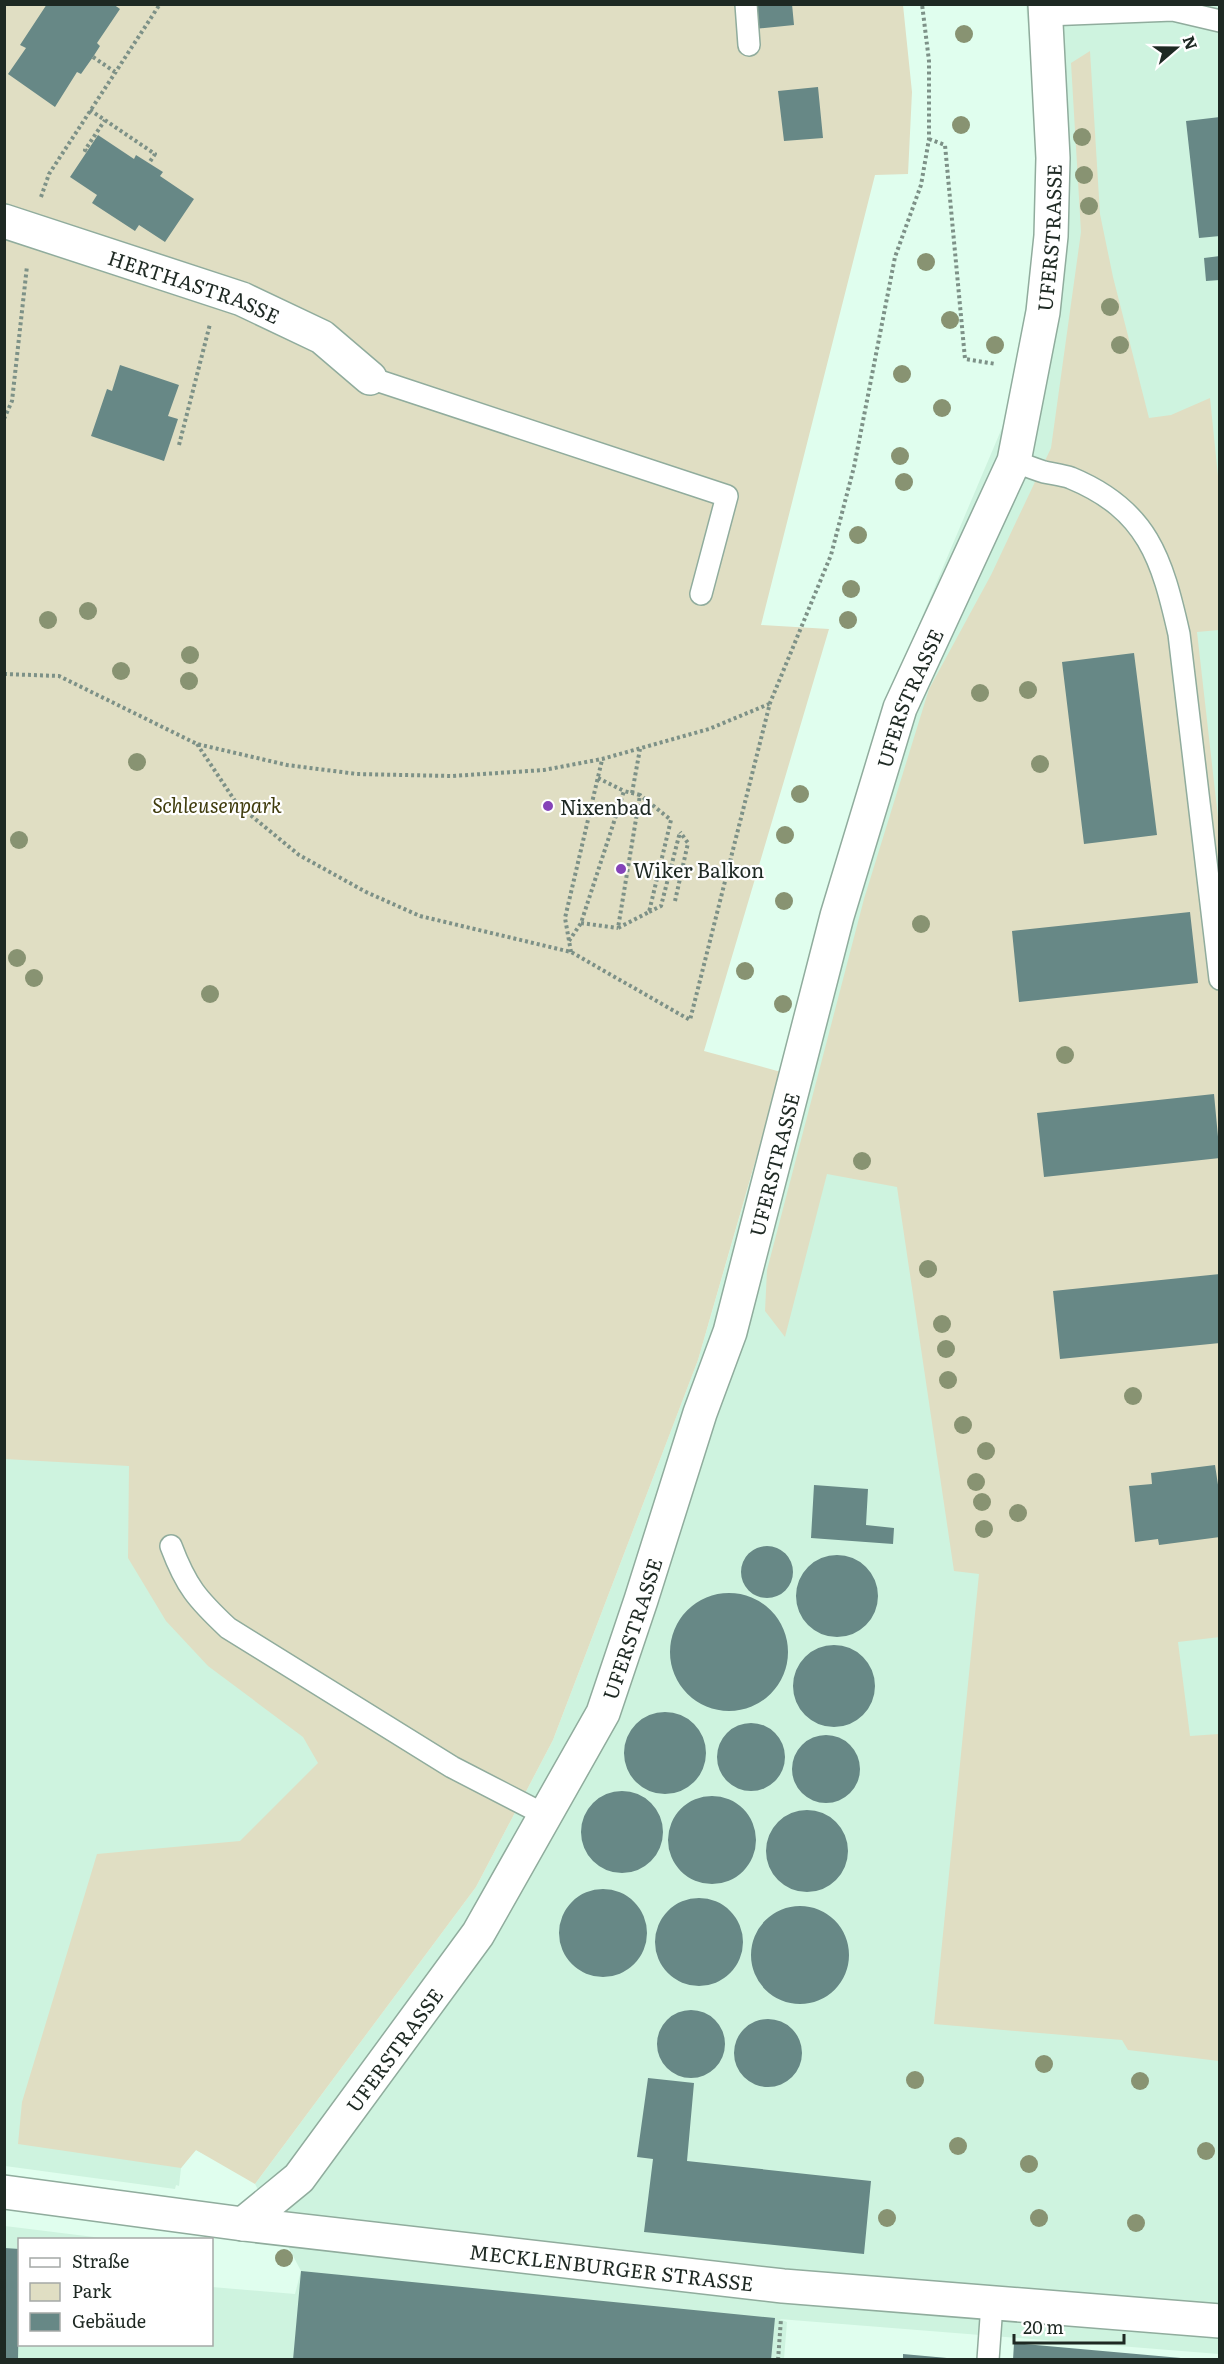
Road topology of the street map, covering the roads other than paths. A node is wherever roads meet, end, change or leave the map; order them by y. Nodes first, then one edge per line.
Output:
1 (746, 4) edge
2 (1046, 10) edge
3 (1220, 21) edge
4 (749, 45) dead end
5 (18, 225) edge
6 (370, 378) joint
7 (1014, 461) junction
8 (701, 594) dead end
9 (1220, 979) edge
10 (171, 1546) dead end
11 (545, 1815) junction
12 (4, 2192) edge
13 (243, 2224) junction
14 (992, 2304) junction
15 (1220, 2321) edge
16 (988, 2360) edge

1 - 4 lane
2 - 3 lane
2 - 7 street, UFERSTRASSE
5 - 6 street, HERTHASTRASSE
6 - 8 lane
7 - 9 lane
7 - 11 street, UFERSTRASSE
10 - 11 lane
11 - 13 street, UFERSTRASSE
12 - 13 street, MECKLENBURGER STRASSE
13 - 14 street, MECKLENBURGER STRASSE
14 - 15 street, MECKLENBURGER STRASSE
14 - 16 lane

